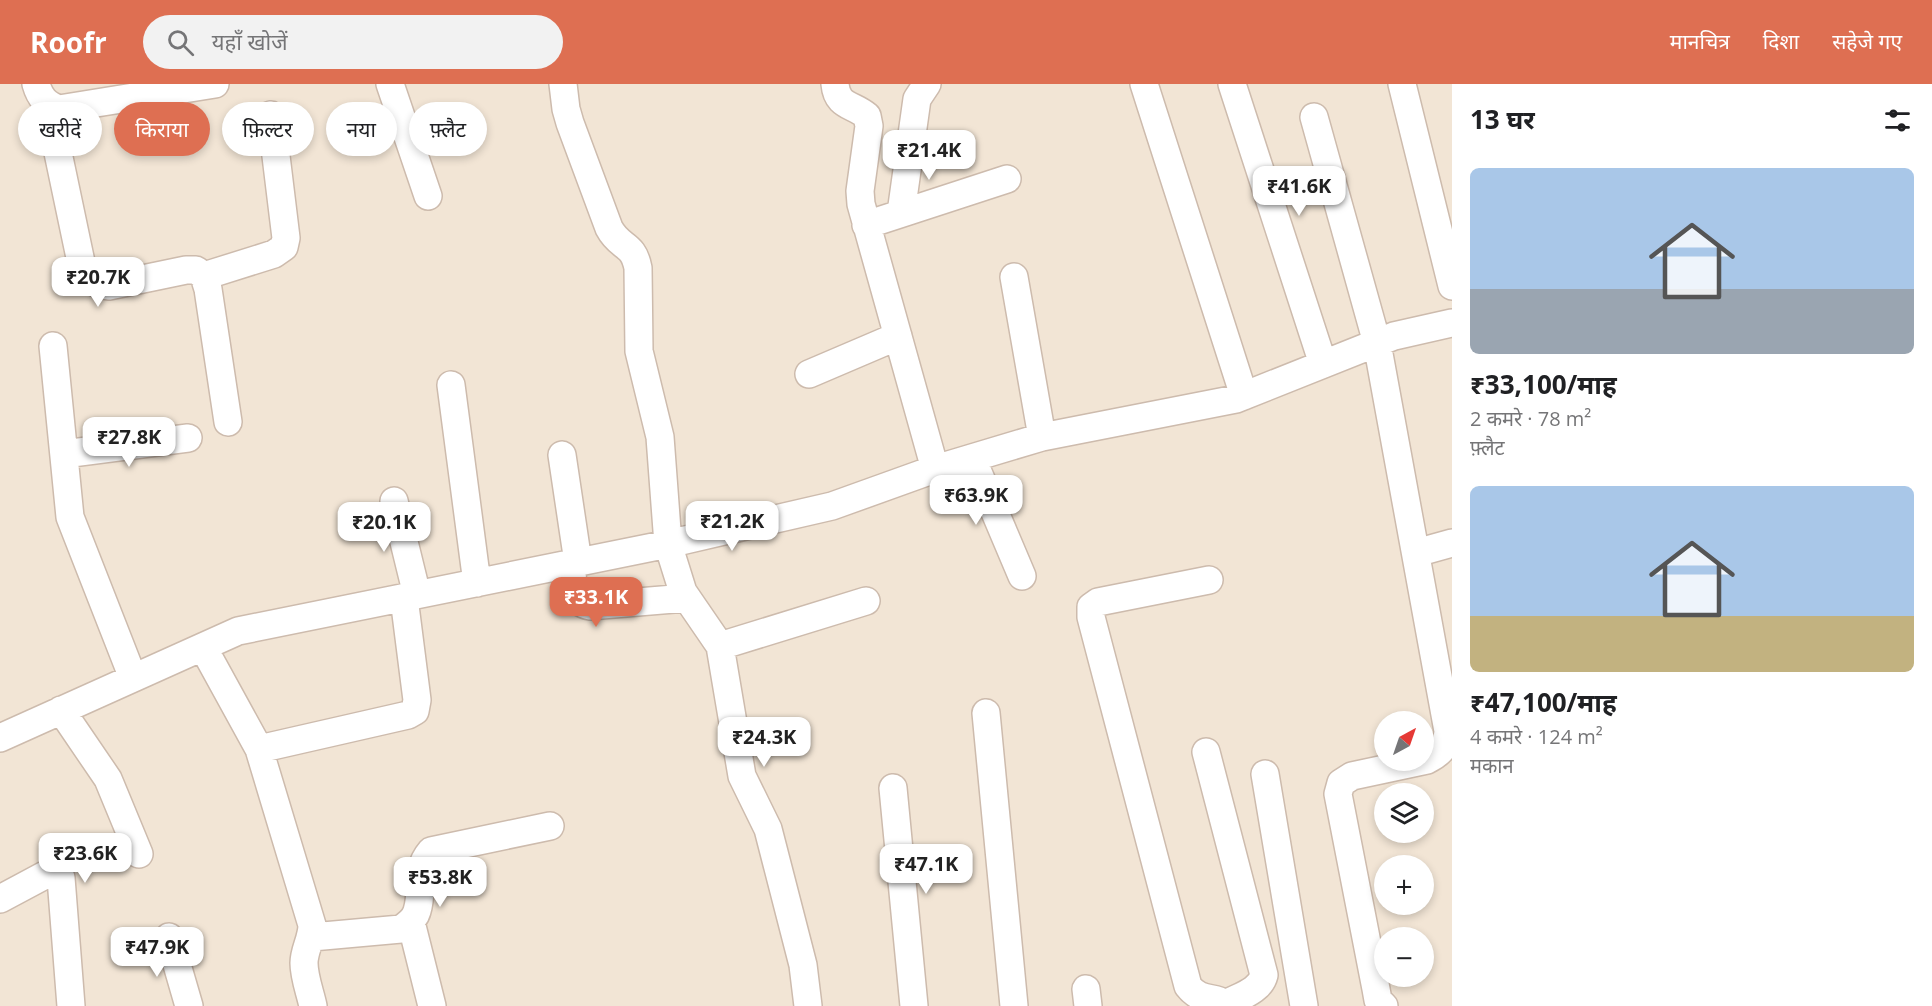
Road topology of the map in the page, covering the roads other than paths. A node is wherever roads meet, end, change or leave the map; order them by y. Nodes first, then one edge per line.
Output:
1 (215, 84) edge
2 (390, 84) edge
3 (563, 84) edge
4 (835, 84) edge
5 (927, 84) edge
6 (1144, 84) edge
7 (1232, 84) edge
8 (1402, 84) edge
9 (109, 92) edge
10 (42, 94) edge
11 (1314, 117) dead end
12 (275, 156) edge
13 (1007, 179) dead end
14 (428, 196) dead end
15 (901, 213) junction
16 (866, 225) junction
17 (204, 276) junction
18 (1014, 277) dead end
19 (1452, 286) edge
20 (1452, 323) edge
21 (898, 336) junction
22 (1377, 343) junction
23 (53, 346) dead end
24 (1323, 364) junction
25 (809, 374) dead end
26 (451, 385) dead end
27 (1244, 396) junction
28 (228, 422) dead end
29 (1042, 437) junction
30 (188, 438) dead end
31 (64, 454) junction
32 (562, 455) dead end
33 (972, 458) junction
34 (935, 469) junction
35 (394, 501) dead end
36 (1452, 543) edge
37 (668, 544) junction
38 (1416, 553) junction
39 (575, 563) junction
40 (1022, 576) dead end
41 (1209, 580) dead end
42 (477, 583) junction
43 (410, 597) junction
44 (686, 598) junction
45 (866, 601) dead end
46 (720, 646) junction
47 (203, 647) junction
48 (133, 678) junction
49 (61, 710) junction
50 (986, 713) dead end
51 (0, 738) edge
52 (259, 749) junction
53 (1206, 752) dead end
54 (1265, 774) dead end
55 (893, 788) dead end
56 (550, 826) dead end
57 (139, 854) dead end
58 (0, 899) edge
59 (411, 922) junction
60 (169, 937) dead end
61 (312, 937) junction
62 (1227, 1005) edge
63 (71, 1006) edge
64 (189, 1006) edge
65 (314, 1006) edge
66 (432, 1006) edge
67 (808, 1006) edge
68 (914, 1006) edge
69 (1014, 1006) edge
70 (1304, 1006) edge
71 (1384, 1006) edge

1 - 9 street
2 - 14 street
3 - 37 street
4 - 16 street
5 - 15 street
6 - 27 street
7 - 24 street
8 - 19 street
9 - 10 street
10 - 17 street
11 - 22 street
12 - 17 street
13 - 15 street
15 - 16 street
16 - 21 street
17 - 28 street
18 - 29 street
20 - 22 street
21 - 25 street
21 - 34 street
22 - 24 street
22 - 38 street
23 - 31 street
24 - 27 street
26 - 42 street
27 - 29 street
29 - 33 street
30 - 31 street
31 - 48 street
32 - 39 street
33 - 34 street
33 - 40 street
34 - 37 street
35 - 43 street
36 - 38 street
37 - 39 street
37 - 44 street
38 - 71 street
39 - 42 street
39 - 44 street
41 - 62 street
42 - 43 street
43 - 47 street
43 - 52 street
44 - 46 street
45 - 46 street
46 - 67 street
47 - 48 street
47 - 52 street
48 - 49 street
49 - 51 street
49 - 57 street
50 - 69 street
52 - 61 street
53 - 62 street
54 - 70 street
55 - 68 street
56 - 59 street
58 - 63 street
59 - 61 street
59 - 66 street
60 - 64 street
61 - 65 street

